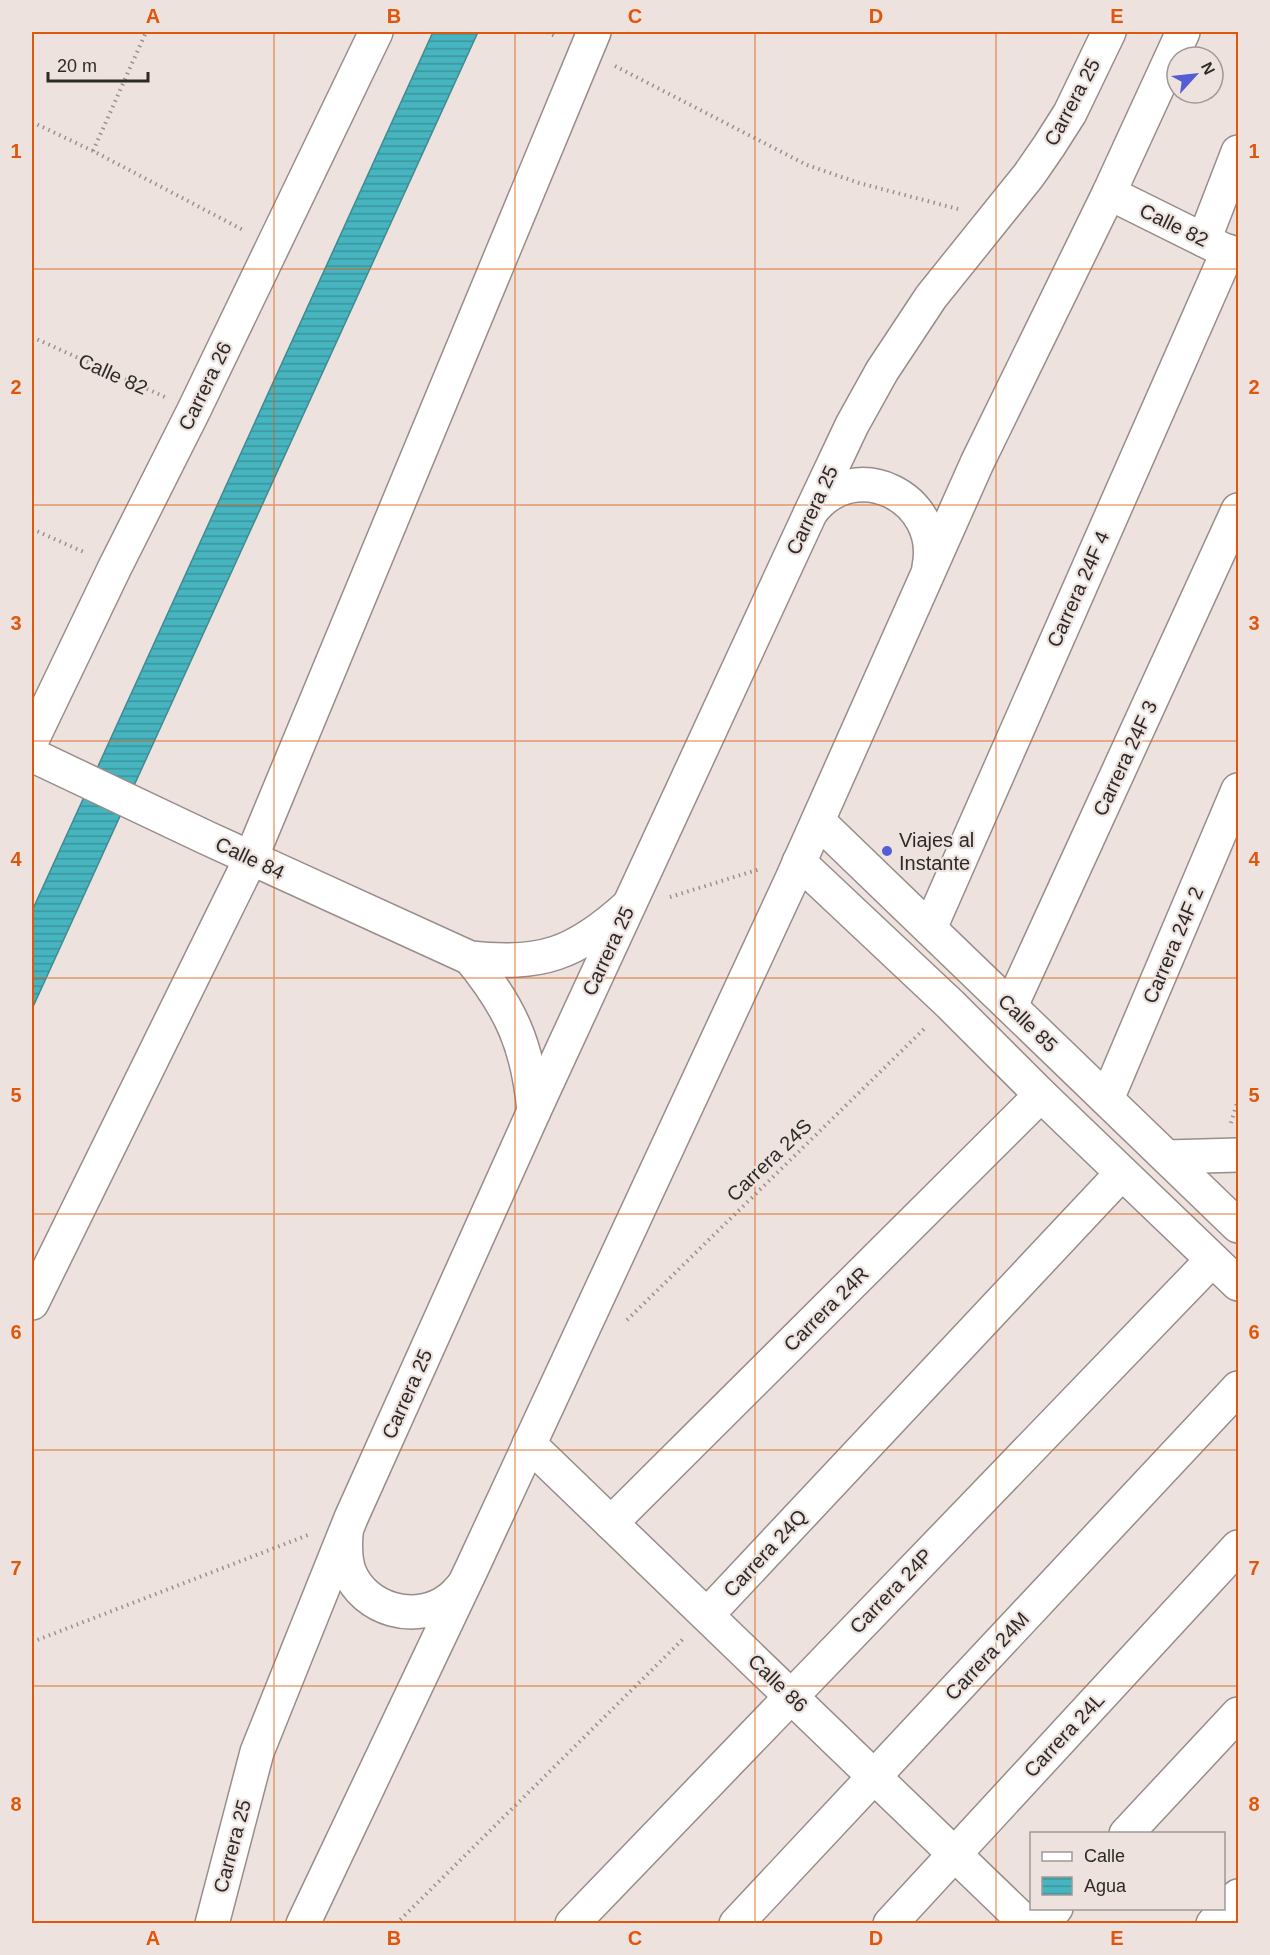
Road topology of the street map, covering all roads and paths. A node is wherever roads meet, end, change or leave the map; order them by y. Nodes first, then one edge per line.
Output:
1 (146, 32) edge
2 (376, 32) edge
3 (547, 32) edge
4 (1109, 32) edge
5 (1183, 32) edge
6 (590, 42) edge
7 (32, 122) edge
8 (93, 151) junction
9 (1239, 152) edge
10 (1109, 193) junction
11 (995, 218) junction
12 (272, 245) junction
13 (1223, 249) edge
14 (32, 337) edge
15 (194, 410) junction
16 (1239, 510) edge
17 (809, 516) junction
18 (32, 529) edge
19 (115, 567) junction
20 (926, 578) junction
21 (32, 740) edge
22 (32, 755) edge
23 (1239, 790) edge
24 (818, 821) junction
25 (251, 858) junction
26 (799, 862) junction
27 (761, 869) dead end
28 (660, 900) dead end
29 (628, 906) junction
30 (930, 928) junction
31 (470, 958) junction
32 (950, 1004) junction
33 (1011, 1006) junction
34 (1041, 1095) junction
35 (1107, 1099) junction
36 (534, 1111) junction
37 (1239, 1155) edge
38 (1167, 1157) junction
39 (1122, 1173) junction
40 (1239, 1226) edge
41 (1212, 1260) junction
42 (1239, 1284) edge
43 (32, 1303) edge
44 (626, 1320) dead end
45 (1239, 1388) edge
46 (529, 1443) junction
47 (351, 1518) junction
48 (611, 1523) junction
49 (1239, 1547) edge
50 (472, 1568) junction
51 (707, 1615) junction
52 (32, 1642) edge
53 (790, 1695) junction
54 (1239, 1714) edge
55 (874, 1776) junction
56 (1127, 1832) edge
57 (954, 1854) junction
58 (1239, 1896) edge
59 (1054, 1910) edge
60 (212, 1923) edge
61 (303, 1923) edge
62 (396, 1923) edge
63 (572, 1923) edge
64 (736, 1923) edge
65 (890, 1923) edge
66 (1027, 1923) edge
67 (1042, 1923) edge
68 (1213, 1923) edge

1 - 8 path
2 - 12 street, Carrera 26
3 - 6 path
4 - 11 street, Carrera 25
5 - 10 street
6 - 11 path
6 - 25 street
7 - 8 path
8 - 12 path
9 - 13 street, Carrera 24F 4
10 - 13 street, Calle 82
10 - 20 street
11 - 17 street, Carrera 25
12 - 15 street, Carrera 26
13 - 30 street, Carrera 24F 4
14 - 15 path, Calle 82
15 - 19 street, Carrera 26
16 - 33 street, Carrera 24F 3
17 - 20 street
17 - 29 street, Carrera 25
18 - 19 path
19 - 21 street, Carrera 26
20 - 24 street
22 - 25 street, Calle 84
23 - 35 street, Carrera 24F 2
24 - 26 street
24 - 30 street, Calle 85
25 - 31 street, Calle 84
25 - 43 street
26 - 32 street
26 - 46 street
27 - 28 path
29 - 31 street, Calle 84
29 - 36 street, Carrera 25
30 - 33 street, Calle 85
31 - 36 street, Calle 84
32 - 34 street
32 - 44 path, Carrera 24S
33 - 35 street, Calle 85
34 - 39 street
34 - 48 street, Carrera 24R
35 - 38 street, Calle 85
36 - 47 street, Carrera 25
37 - 38 street
38 - 40 street, Calle 85
39 - 41 street
39 - 51 street, Carrera 24Q
41 - 42 street
41 - 53 street, Carrera 24P
45 - 55 street, Carrera 24M
46 - 48 street, Calle 86
46 - 50 street
47 - 50 street
47 - 52 path
47 - 60 street, Carrera 25
48 - 51 street, Calle 86
49 - 57 street, Carrera 24L
50 - 61 street
51 - 53 street, Calle 86
51 - 62 path
53 - 55 street, Calle 86
53 - 63 street, Carrera 24P
54 - 56 street
55 - 57 street, Calle 86
55 - 64 street, Carrera 24M
57 - 65 street, Carrera 24L
57 - 66 street, Calle 86
58 - 68 street
59 - 67 street

